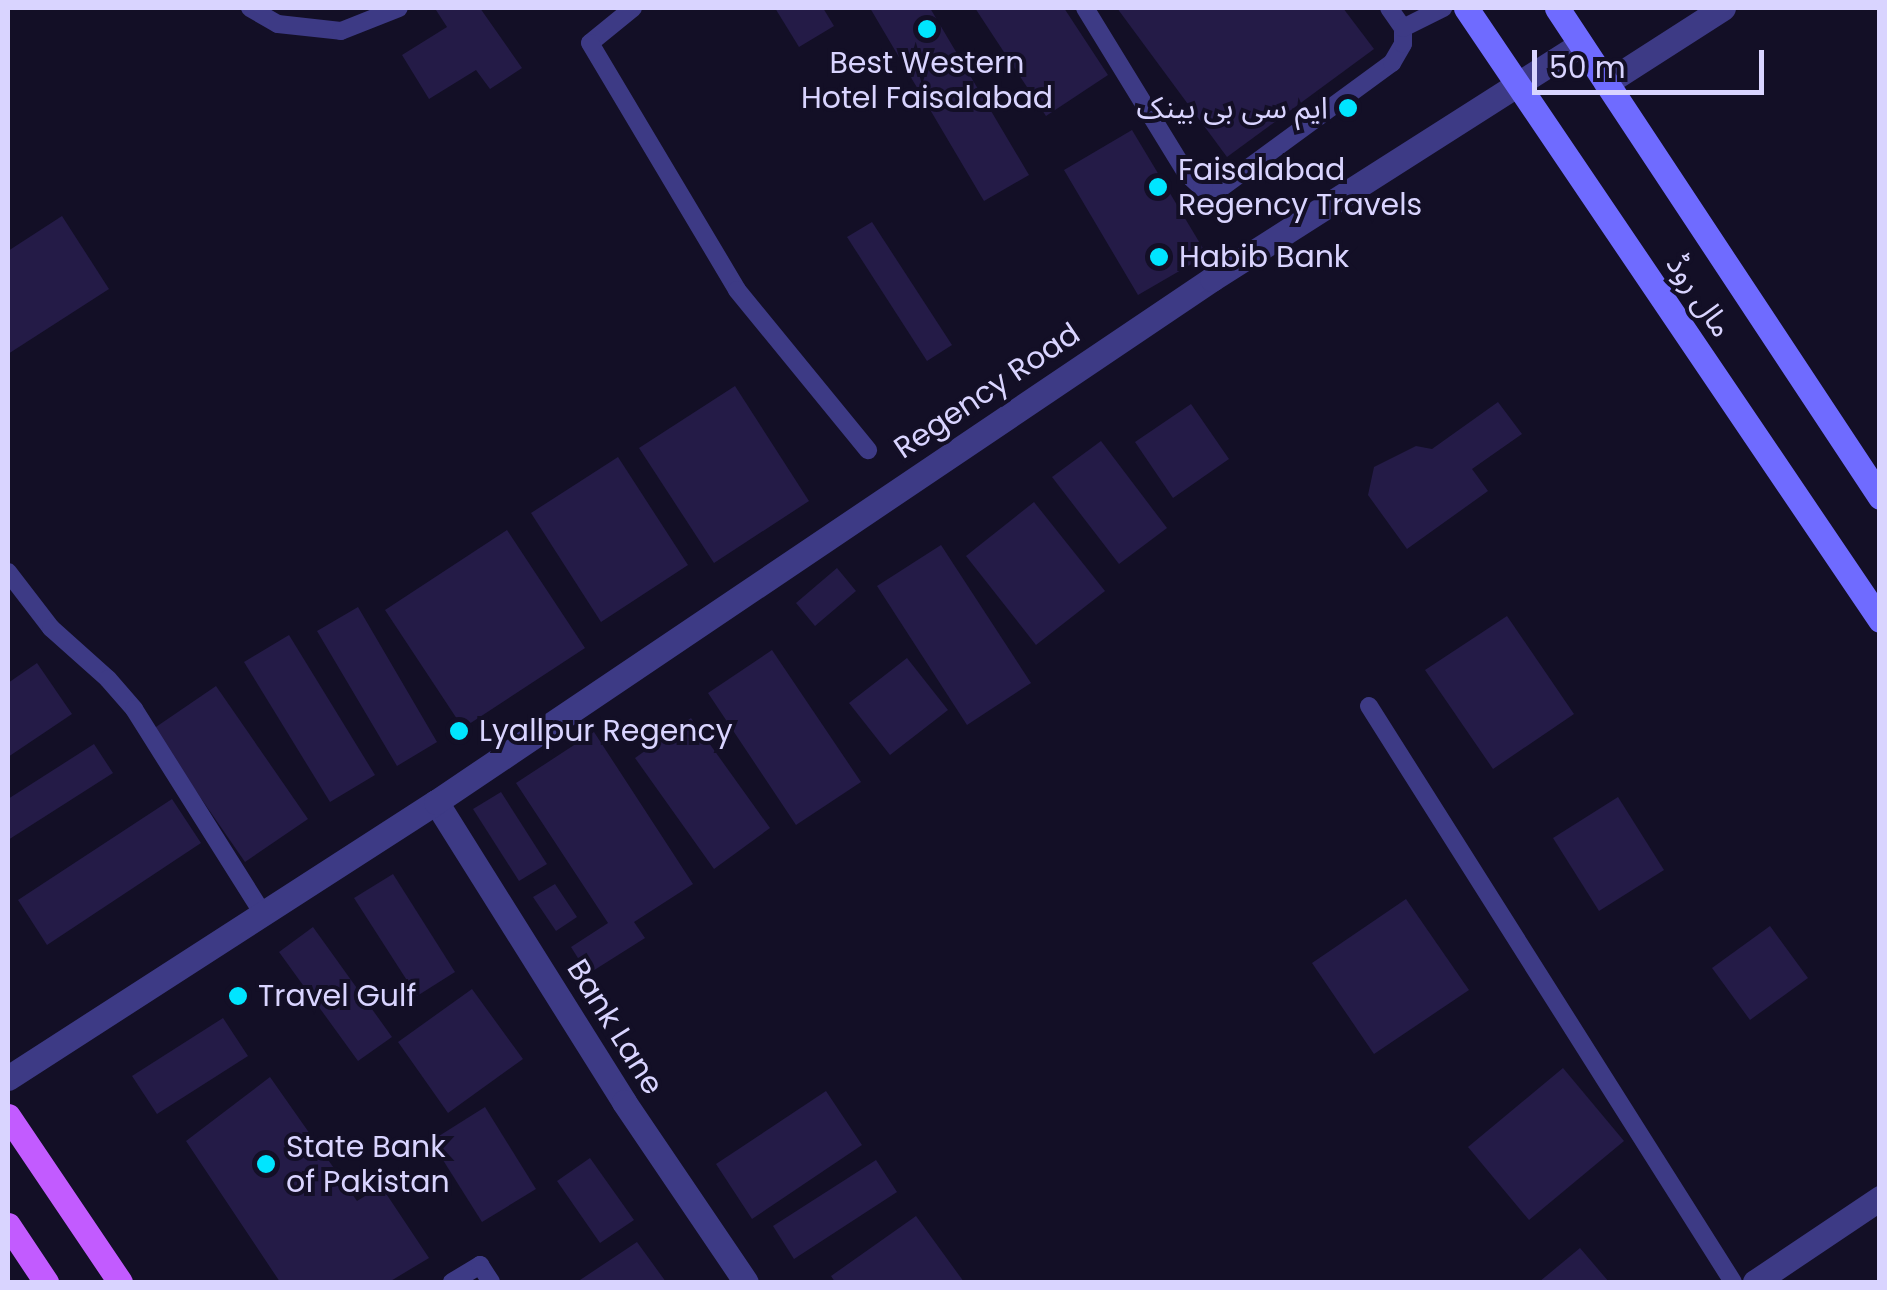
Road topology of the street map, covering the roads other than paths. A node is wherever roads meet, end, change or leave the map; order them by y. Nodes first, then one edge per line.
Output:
1 (250, 8) edge
2 (400, 8) edge
3 (634, 8) edge
4 (1085, 8) edge
5 (1389, 8) edge
6 (1443, 8) edge
7 (1466, 8) edge
8 (1557, 8) edge
9 (1724, 8) edge
10 (1403, 28) junction
11 (1581, 44) junction
12 (1606, 83) junction
13 (1516, 85) junction
14 (868, 450) dead end
15 (1880, 496) edge
16 (8, 572) edge
17 (1880, 620) edge
18 (1370, 706) dead end
19 (436, 802) junction
20 (261, 911) junction
21 (8, 1078) edge
22 (8, 1116) edge
23 (1880, 1198) edge
24 (8, 1226) edge
25 (46, 1282) edge
26 (120, 1282) edge
27 (452, 1282) edge
28 (491, 1282) edge
29 (746, 1282) edge
30 (1732, 1282) edge
31 (1755, 1282) edge

1 - 2 lane
3 - 14 lane
4 - 10 lane
5 - 10 lane
6 - 10 lane
7 - 13 main road, مال روڈ
8 - 11 main road, مال روڈ
9 - 12 street
11 - 12 main road, مال روڈ
11 - 13 street, Regency Road
12 - 15 main road, مال روڈ
13 - 17 main road, مال روڈ
13 - 19 street, Regency Road
16 - 20 lane
18 - 30 lane
19 - 20 street, Regency Road
19 - 29 street, Bank Lane
20 - 21 street, Regency Road
22 - 26 main road
23 - 31 street
24 - 25 main road
27 - 28 lane

